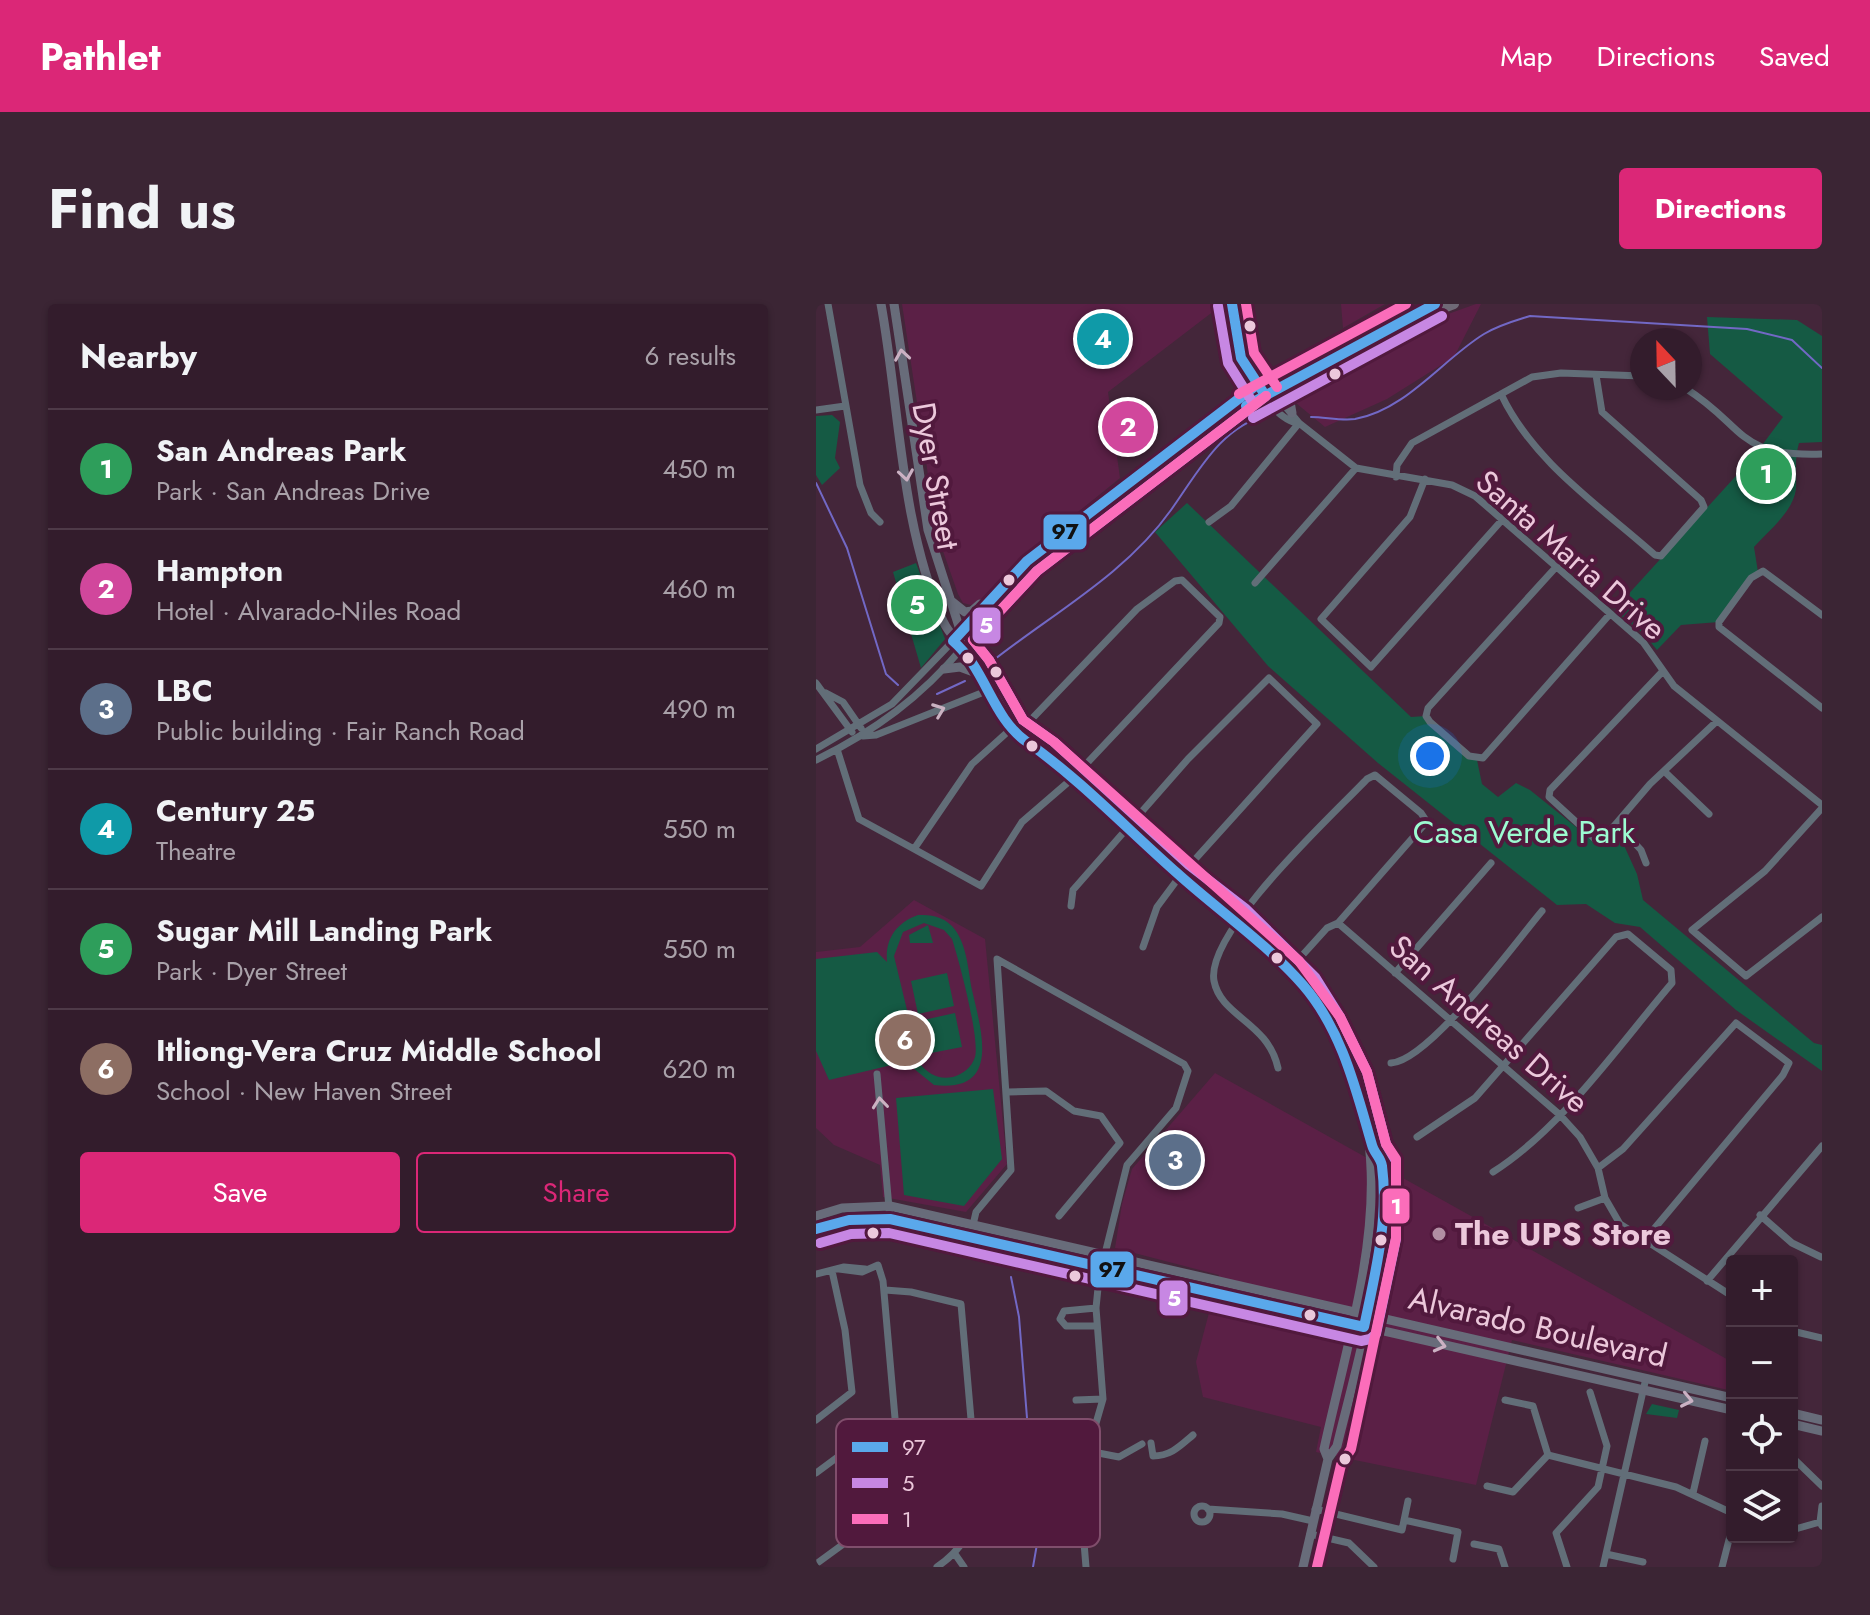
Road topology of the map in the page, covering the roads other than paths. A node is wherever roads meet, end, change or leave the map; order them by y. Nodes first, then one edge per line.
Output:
1 (828, 304) edge
2 (881, 304) edge
3 (894, 304) edge
4 (1232, 304) edge
5 (1247, 304) edge
6 (1408, 304) edge
7 (1435, 304) edge
8 (1454, 304) edge
9 (1390, 328) junction
10 (1596, 375) junction
11 (1630, 376) edge
12 (1269, 378) junction
13 (1298, 378) junction
14 (1258, 384) junction
15 (1270, 392) junction
16 (1501, 394) junction
17 (1699, 400) edge
18 (845, 406) junction
19 (816, 410) edge
20 (1292, 413) junction
21 (1299, 423) junction
22 (1822, 454) edge
23 (1356, 468) junction
24 (1396, 477) junction
25 (1425, 479) junction
26 (1502, 520) junction
27 (880, 522) dead end
28 (1209, 522) dead end
29 (1557, 566) junction
30 (1007, 581) junction
31 (1255, 583) dead end
32 (947, 596) junction
33 (1610, 614) junction
34 (1822, 615) edge
35 (962, 632) junction
36 (953, 641) junction
37 (963, 647) junction
38 (944, 669) junction
39 (1663, 671) junction
40 (979, 674) junction
41 (816, 683) edge
42 (989, 690) junction
43 (824, 692) junction
44 (816, 697) edge
45 (1822, 708) edge
46 (1717, 721) junction
47 (861, 725) junction
48 (1025, 726) junction
49 (1012, 728) junction
50 (851, 731) junction
51 (861, 736) junction
52 (816, 749) edge
53 (837, 749) junction
54 (1045, 752) junction
55 (816, 760) edge
56 (1665, 772) junction
57 (1073, 778) junction
58 (1822, 806) edge
59 (1709, 814) dead end
60 (1617, 824) junction
61 (1128, 827) junction
62 (914, 849) junction
63 (1491, 863) dead end
64 (1646, 863) dead end
65 (1180, 876) junction
66 (1071, 906) dead end
67 (1542, 911) dead end
68 (1822, 917) edge
69 (1236, 919) junction
70 (1338, 923) junction
71 (1143, 947) dead end
72 (1289, 970) junction
73 (1395, 973) junction
74 (1451, 1020) junction
75 (1391, 1063) dead end
76 (1278, 1068) dead end
77 (1504, 1068) junction
78 (877, 1074) dead end
79 (1008, 1092) junction
80 (1560, 1115) junction
81 (1417, 1137) dead end
82 (1120, 1143) junction
83 (1822, 1146) edge
84 (1373, 1150) junction
85 (1137, 1154) junction
86 (1814, 1155) junction
87 (1822, 1162) edge
88 (1598, 1168) junction
89 (1493, 1172) dead end
90 (1605, 1198) junction
91 (890, 1206) junction
92 (1578, 1208) dead end
93 (1760, 1215) junction
94 (816, 1216) edge
95 (1059, 1216) dead end
96 (890, 1219) junction
97 (973, 1225) junction
98 (816, 1229) edge
99 (1643, 1242) junction
100 (1105, 1255) junction
101 (1821, 1257) edge
102 (1101, 1268) junction
103 (835, 1270) junction
104 (816, 1274) edge
105 (1707, 1281) junction
106 (885, 1290) junction
107 (1726, 1292) edge
108 (1096, 1308) junction
109 (1356, 1312) junction
110 (1367, 1314) junction
111 (1353, 1325) junction
112 (1097, 1326) junction
113 (1364, 1327) junction
114 (1798, 1332) edge
115 (1822, 1338) edge
116 (1646, 1378) junction
117 (1642, 1391) junction
118 (1590, 1392) dead end
119 (1726, 1397) edge
120 (1103, 1399) junction
121 (1076, 1400) dead end
122 (1505, 1400) dead end
123 (1334, 1404) junction
124 (1726, 1409) edge
125 (1798, 1414) edge
126 (895, 1419) edge
127 (971, 1419) edge
128 (1097, 1419) edge
129 (816, 1420) edge
130 (1822, 1420) edge
131 (1798, 1425) edge
132 (1822, 1431) edge
133 (1193, 1435) dead end
134 (1705, 1441) dead end
135 (1337, 1446) junction
136 (1100, 1453) edge
137 (1548, 1455) junction
138 (836, 1458) edge
139 (1328, 1459) junction
140 (1798, 1463) edge
141 (1602, 1467) junction
142 (816, 1473) edge
143 (1624, 1474) junction
144 (1487, 1486) dead end
145 (1822, 1486) edge
146 (1693, 1493) junction
147 (1408, 1501) dead end
148 (1822, 1506) edge
149 (1208, 1509) dead end
150 (1315, 1509) junction
151 (1726, 1510) edge
152 (1404, 1520) junction
153 (1313, 1521) junction
154 (1821, 1524) edge
155 (1798, 1529) edge
156 (1310, 1534) junction
157 (1728, 1543) edge
158 (1474, 1544) dead end
159 (839, 1547) edge
160 (960, 1547) edge
161 (1084, 1547) edge
162 (955, 1554) junction
163 (1606, 1554) junction
164 (1453, 1559) dead end
165 (1643, 1562) dead end
166 (816, 1564) edge
167 (937, 1567) edge
168 (964, 1567) edge
169 (1086, 1567) edge
170 (1303, 1567) edge
171 (1374, 1567) edge
172 (1505, 1567) edge
173 (1567, 1567) edge
174 (1603, 1567) edge
175 (1722, 1567) edge

1 - 18 street
2 -> 36 main road, Dyer Street
32 -> 3 main road, Dyer Street
4 - 14 street, Santa Maria Drive
5 - 12 street, Santa Maria Drive
6 - 12 main road
7 - 9 main road
8 - 9 highway
9 - 13 main road
10 - 11 street
10 - 16 street
10 - 16 street
12 - 14 main road
12 - 15 street, Santa Maria Drive
13 - 15 main road
13 - 20 main road
14 - 15 street, Santa Maria Drive
14 - 30 main road
15 - 20 street, Santa Maria Drive
15 - 21 street, Santa Maria Drive
15 - 37 main road
16 - 24 street
17 - 22 street
18 - 19 street
18 - 27 street
20 - 21 street, Santa Maria Drive
21 - 23 street, Santa Maria Drive
21 - 28 street
23 - 24 street, Santa Maria Drive
23 - 31 street
24 - 25 street, Santa Maria Drive
25 - 26 street, Santa Maria Drive
25 - 26 street
26 - 29 street, Santa Maria Drive
29 - 33 street, Santa Maria Drive
29 - 33 street
30 - 32 main road
30 - 35 main road
32 - 35 main road, Dyer Street
33 - 39 street, Santa Maria Drive
34 - 45 street
35 - 36 main road
35 - 37 main road, Dyer Street
36 - 37 main road, Dyer Street
36 - 47 street
37 - 38 street
37 - 40 main road, Dyer Street
38 - 40 main road
38 - 51 street
39 - 46 street, Santa Maria Drive
39 - 60 street
40 - 42 main road, Dyer Street
41 - 43 street
42 - 48 main road, Dyer Street
42 - 49 main road, Dyer Street
51 -> 42 street
43 - 44 street
43 - 47 street
43 - 50 street
46 - 56 street
46 - 58 street, Santa Maria Drive
47 - 50 street
47 - 51 street
48 - 54 main road, Dyer Street
48 - 57 street
49 - 54 main road, Dyer Street
49 - 62 street
50 - 51 street
50 - 52 street
51 - 53 street
53 - 55 street
53 - 62 street
54 - 57 main road, Dyer Street
56 - 59 street
56 - 60 street
57 - 61 main road, Dyer Street
57 - 62 street
58 - 68 street
60 - 64 street
61 - 65 main road, Dyer Street
61 - 65 street
61 - 66 street
63 - 73 street
65 - 69 main road, Dyer Street
65 - 71 street
67 - 74 street
69 - 70 street
69 - 72 main road, Dyer Street
69 - 76 street
70 - 72 street
70 - 73 street, San Andreas Drive
72 - 84 main road, Dyer Street
73 - 74 street, San Andreas Drive
74 - 75 street
74 - 77 street, San Andreas Drive
77 - 80 street, San Andreas Drive
77 - 80 street
77 - 81 street
91 -> 78 street
79 - 82 street
79 - 85 street
79 - 97 street
80 - 88 street, San Andreas Drive
80 - 89 street
82 - 85 street
82 - 95 street
83 - 86 street
84 - 109 main road, Dyer Street
84 - 110 main road, Dyer Street
85 - 100 street
86 - 87 street
86 - 93 street
88 - 90 street, San Andreas Drive
88 - 99 street
90 - 92 street
90 - 99 street, San Andreas Drive
91 - 94 main road, Alvarado Boulevard
91 - 96 street
91 - 97 main road, Alvarado Boulevard
93 - 101 street
93 - 105 street
96 - 98 main road, Alvarado Boulevard
96 - 102 main road, Alvarado Boulevard
97 - 100 main road, Alvarado Boulevard
99 - 105 street, San Andreas Drive
100 - 102 street
100 - 109 main road, Alvarado Boulevard
102 - 108 street
102 - 111 main road, Alvarado Boulevard
103 - 104 street
103 - 106 street
103 - 129 street
105 - 107 street, San Andreas Drive
106 - 126 street
106 - 127 street
108 - 112 street
108 - 112 street
109 - 110 main road, Alvarado Boulevard
109 - 111 main road, Dyer Street
110 - 113 main road, Dyer Street
110 - 116 main road, Alvarado Boulevard
111 - 113 main road, Alvarado Boulevard
111 - 123 main road, Dyer Street
112 - 120 street
113 -> 117 main road, Alvarado Boulevard
113 - 135 main road, Dyer Street
114 - 115 street
116 - 117 street
116 - 119 main road, Alvarado Boulevard
117 -> 124 main road, Alvarado Boulevard
117 - 143 street
118 - 141 street
120 - 121 street
120 - 128 street
122 - 137 street
123 - 135 main road
123 - 139 main road, Dyer Street
125 - 130 main road
131 - 132 main road
133 - 136 street
134 - 146 street
135 - 139 main road, Dyer Street
137 - 141 street
137 - 144 street
138 - 142 street
139 - 150 main road, Dyer Street
140 - 145 street
141 - 143 street
141 - 173 street
143 - 146 street
143 - 163 street
146 - 151 street
147 - 152 street
148 - 154 street
149 - 153 street
150 - 152 street
150 - 153 main road, Dyer Street
152 - 164 street
153 - 156 main road, Dyer Street
154 - 155 street
156 - 170 main road, Dyer Street
156 - 171 street
157 - 175 street
158 - 172 street
159 - 166 street
160 - 162 street
161 - 169 street
162 - 167 street
162 - 168 street
163 - 165 street
163 - 174 street

